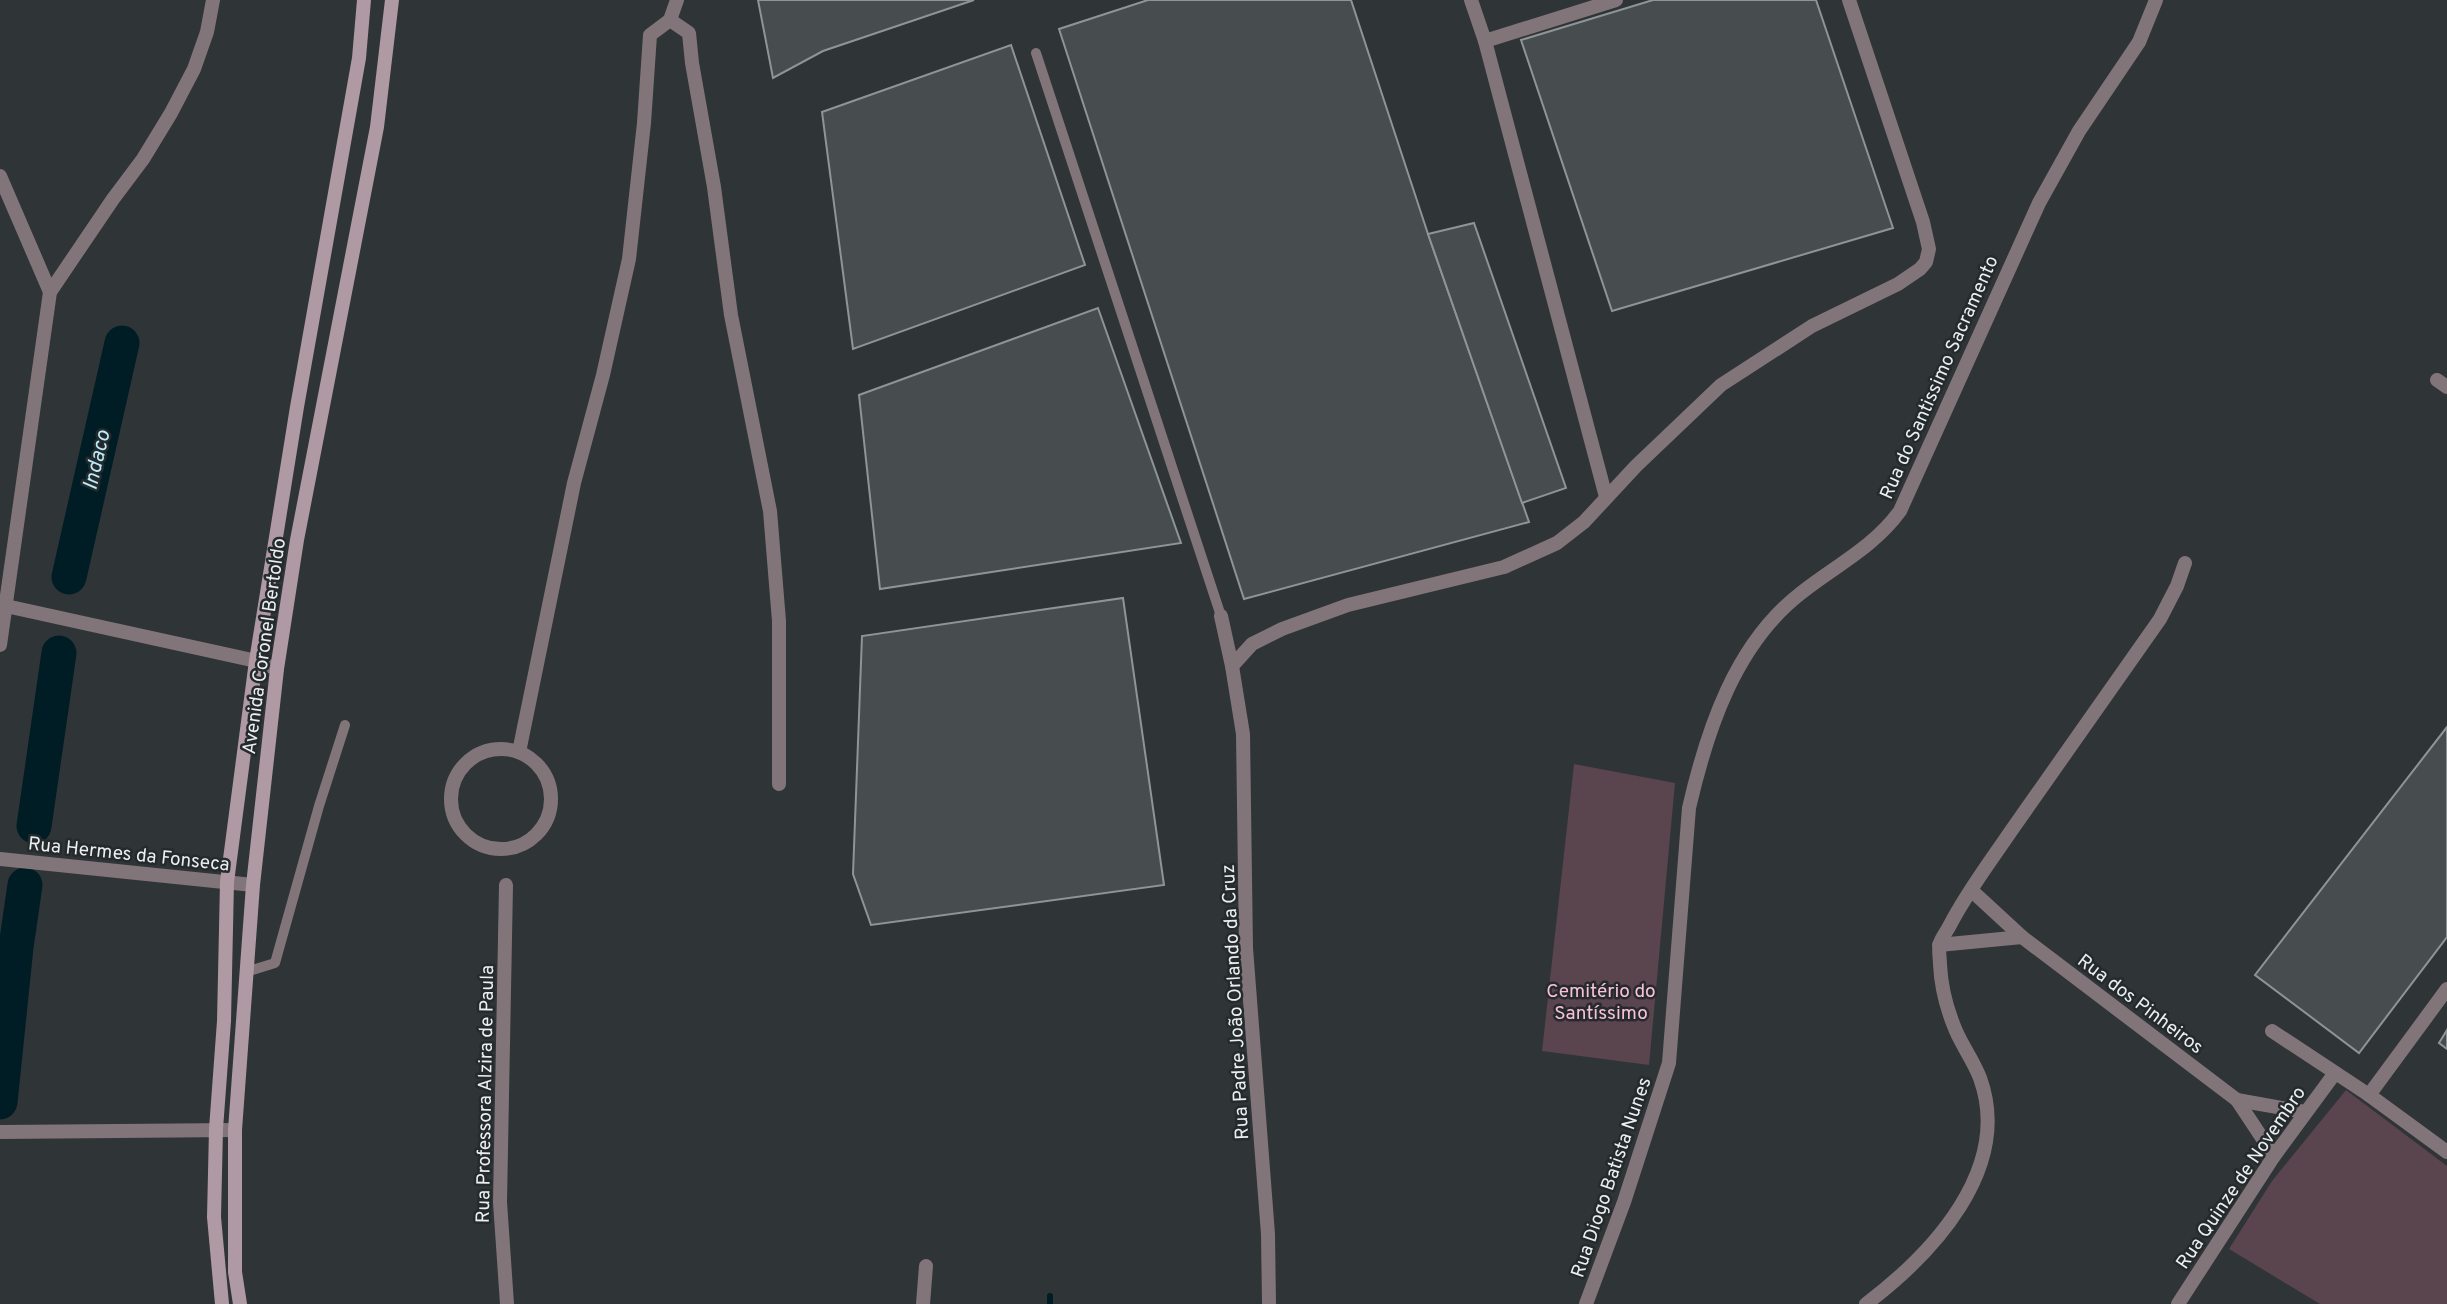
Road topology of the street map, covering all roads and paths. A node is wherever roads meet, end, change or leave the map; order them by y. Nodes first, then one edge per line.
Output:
1 (214, 0) edge
2 (363, 0) edge
3 (392, 0) edge
4 (677, 0) edge
5 (1471, 0) edge
6 (1616, 0) edge
7 (1849, 0) edge
8 (2156, 0) edge
9 (670, 20) junction
10 (1485, 41) junction
11 (1036, 52) dead end
12 (0, 176) edge
13 (50, 292) junction
14 (297, 407) junction
15 (321, 411) junction
16 (1606, 497) junction
17 (2185, 563) dead end
18 (6, 607) junction
19 (1221, 615) joint
20 (0, 645) edge
21 (256, 662) junction
22 (1232, 666) junction
23 (277, 668) junction
24 (345, 724) dead end
25 (519, 752) junction
26 (779, 784) dead end
27 (0, 859) edge
28 (227, 883) junction
29 (254, 885) junction
30 (506, 885) dead end
31 (1971, 890) junction
32 (2022, 937) junction
33 (1939, 945) junction
34 (249, 971) junction
35 (2447, 989) edge
36 (2272, 1031) dead end
37 (1670, 1063) joint
38 (2335, 1073) junction
39 (2369, 1095) junction
40 (2237, 1100) junction
41 (2305, 1112) junction
42 (216, 1129) junction
43 (235, 1130) junction
44 (0, 1132) edge
45 (2447, 1152) edge
46 (2274, 1156) junction
47 (926, 1266) dead end
48 (222, 1304) edge
49 (240, 1304) edge
50 (507, 1304) edge
51 (923, 1304) edge
52 (1269, 1304) edge
53 (1586, 1304) edge
54 (1866, 1304) edge
55 (2178, 1304) edge

1 - 13 street
2 - 14 street, Avenida Coronel Bertoldo
3 - 15 street, Avenida Coronel Bertoldo
4 - 9 street
5 - 10 street
6 - 10 street
7 - 16 street
8 - 37 street, Rua do Santissimo Sacramento
9 - 25 street
9 - 26 street
10 - 16 street
11 - 19 lane
12 - 13 street
13 - 18 street
14 - 15 street
14 - 21 street, Avenida Coronel Bertoldo
15 - 23 street, Avenida Coronel Bertoldo
16 - 22 street
17 - 31 street
18 - 20 street
18 - 21 street
19 - 22 street, Rua Padre João Orlando da Cruz
21 - 23 street
21 - 28 street, Avenida Coronel Bertoldo
22 - 52 street, Rua Padre João Orlando da Cruz
23 - 29 street, Avenida Coronel Bertoldo
24 - 34 lane
25 - 25 street
27 - 28 street, Rua Hermes da Fonseca
28 - 29 street, Rua Hermes da Fonseca
28 - 42 street, Avenida Coronel Bertoldo
29 - 34 street, Avenida Coronel Bertoldo
30 - 50 street, Rua Professora Alzira de Paula
31 - 32 street, Rua dos Pinheiros
31 - 33 street
32 - 33 street
32 - 40 street, Rua dos Pinheiros
33 - 54 street
34 - 43 street, Avenida Coronel Bertoldo
35 - 39 street
36 - 38 street
37 - 53 street, Rua Diogo Batista Nunes
38 - 39 street
38 - 41 street, Rua Quinze de Novembro
39 - 45 street
40 - 41 street, Rua dos Pinheiros
40 - 46 street, Rua dos Pinheiros
41 - 46 street, Rua Quinze de Novembro
42 - 43 street
42 - 44 street
42 - 48 street, Avenida Coronel Bertoldo
43 - 49 street, Avenida Coronel Bertoldo
46 - 55 street, Rua Quinze de Novembro
47 - 51 street

